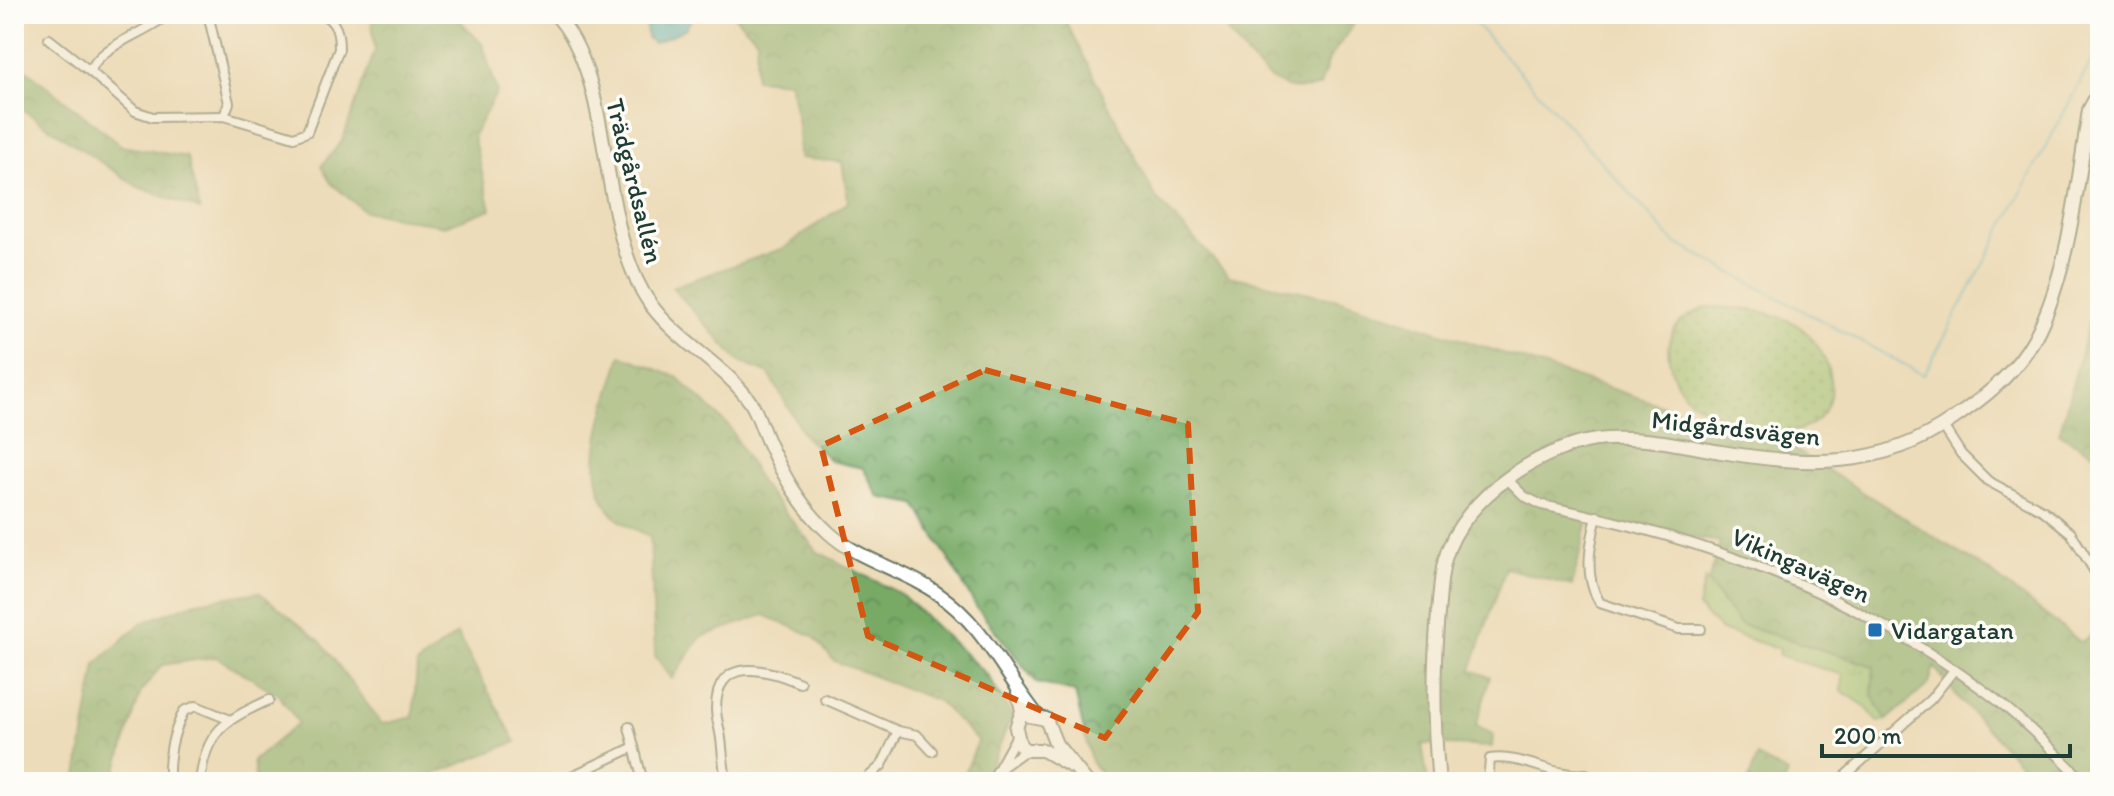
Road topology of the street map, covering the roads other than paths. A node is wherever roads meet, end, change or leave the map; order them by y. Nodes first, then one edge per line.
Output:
1 (168, 14) edge
2 (208, 14) edge
3 (322, 14) edge
4 (555, 14) edge
5 (49, 39) dead end
6 (91, 72) junction
7 (2100, 90) edge
8 (2100, 103) edge
9 (224, 116) junction
10 (2086, 127) junction
11 (1943, 426) junction
12 (1507, 479) junction
13 (1597, 516) junction
14 (2100, 580) edge
15 (1701, 629) dead end
16 (1954, 670) junction
17 (1016, 682) junction
18 (800, 683) dead end
19 (825, 699) dead end
20 (269, 700) dead end
21 (1037, 715) junction
22 (228, 719) junction
23 (1021, 721) junction
24 (629, 727) dead end
25 (898, 731) junction
26 (1053, 735) junction
27 (1016, 737) junction
28 (634, 747) junction
29 (1026, 750) junction
30 (1043, 750) junction
31 (932, 751) dead end
32 (1071, 766) junction
33 (997, 771) junction
34 (1586, 774) dead end
35 (169, 782) edge
36 (200, 782) edge
37 (559, 782) edge
38 (643, 782) edge
39 (727, 782) edge
40 (863, 782) edge
41 (991, 782) edge
42 (1087, 782) edge
43 (1439, 782) edge
44 (1488, 782) edge
45 (1838, 782) edge
46 (2085, 782) edge

1 - 6 street
2 - 9 street
3 - 9 street
4 - 17 street, Trädgårdsallén
5 - 6 street
6 - 9 street
7 - 10 street, Midgårdsvägen
8 - 10 street, Midgårdsvägen
10 - 11 street, Midgårdsvägen
11 - 12 street, Midgårdsvägen
11 - 14 street
12 - 13 street, Vikingavägen
12 - 43 street, Midgårdsvägen
13 - 15 street
13 - 16 street, Vikingavägen
16 - 45 street
16 - 46 street, Vikingavägen
17 - 21 street, Trädgårdsallén
17 - 23 street, Trädgårdsallén
18 - 39 street
19 - 25 street
20 - 22 street
21 - 23 street
21 - 26 street
22 - 35 street
22 - 36 street
23 - 27 street
24 - 28 street
25 - 31 street
25 - 40 street
26 - 30 street
26 - 32 street
27 - 29 street
27 - 33 street
28 - 37 street
28 - 38 street
29 - 30 street
29 - 33 street
30 - 32 street
32 - 42 street
33 - 41 street
34 - 44 street

